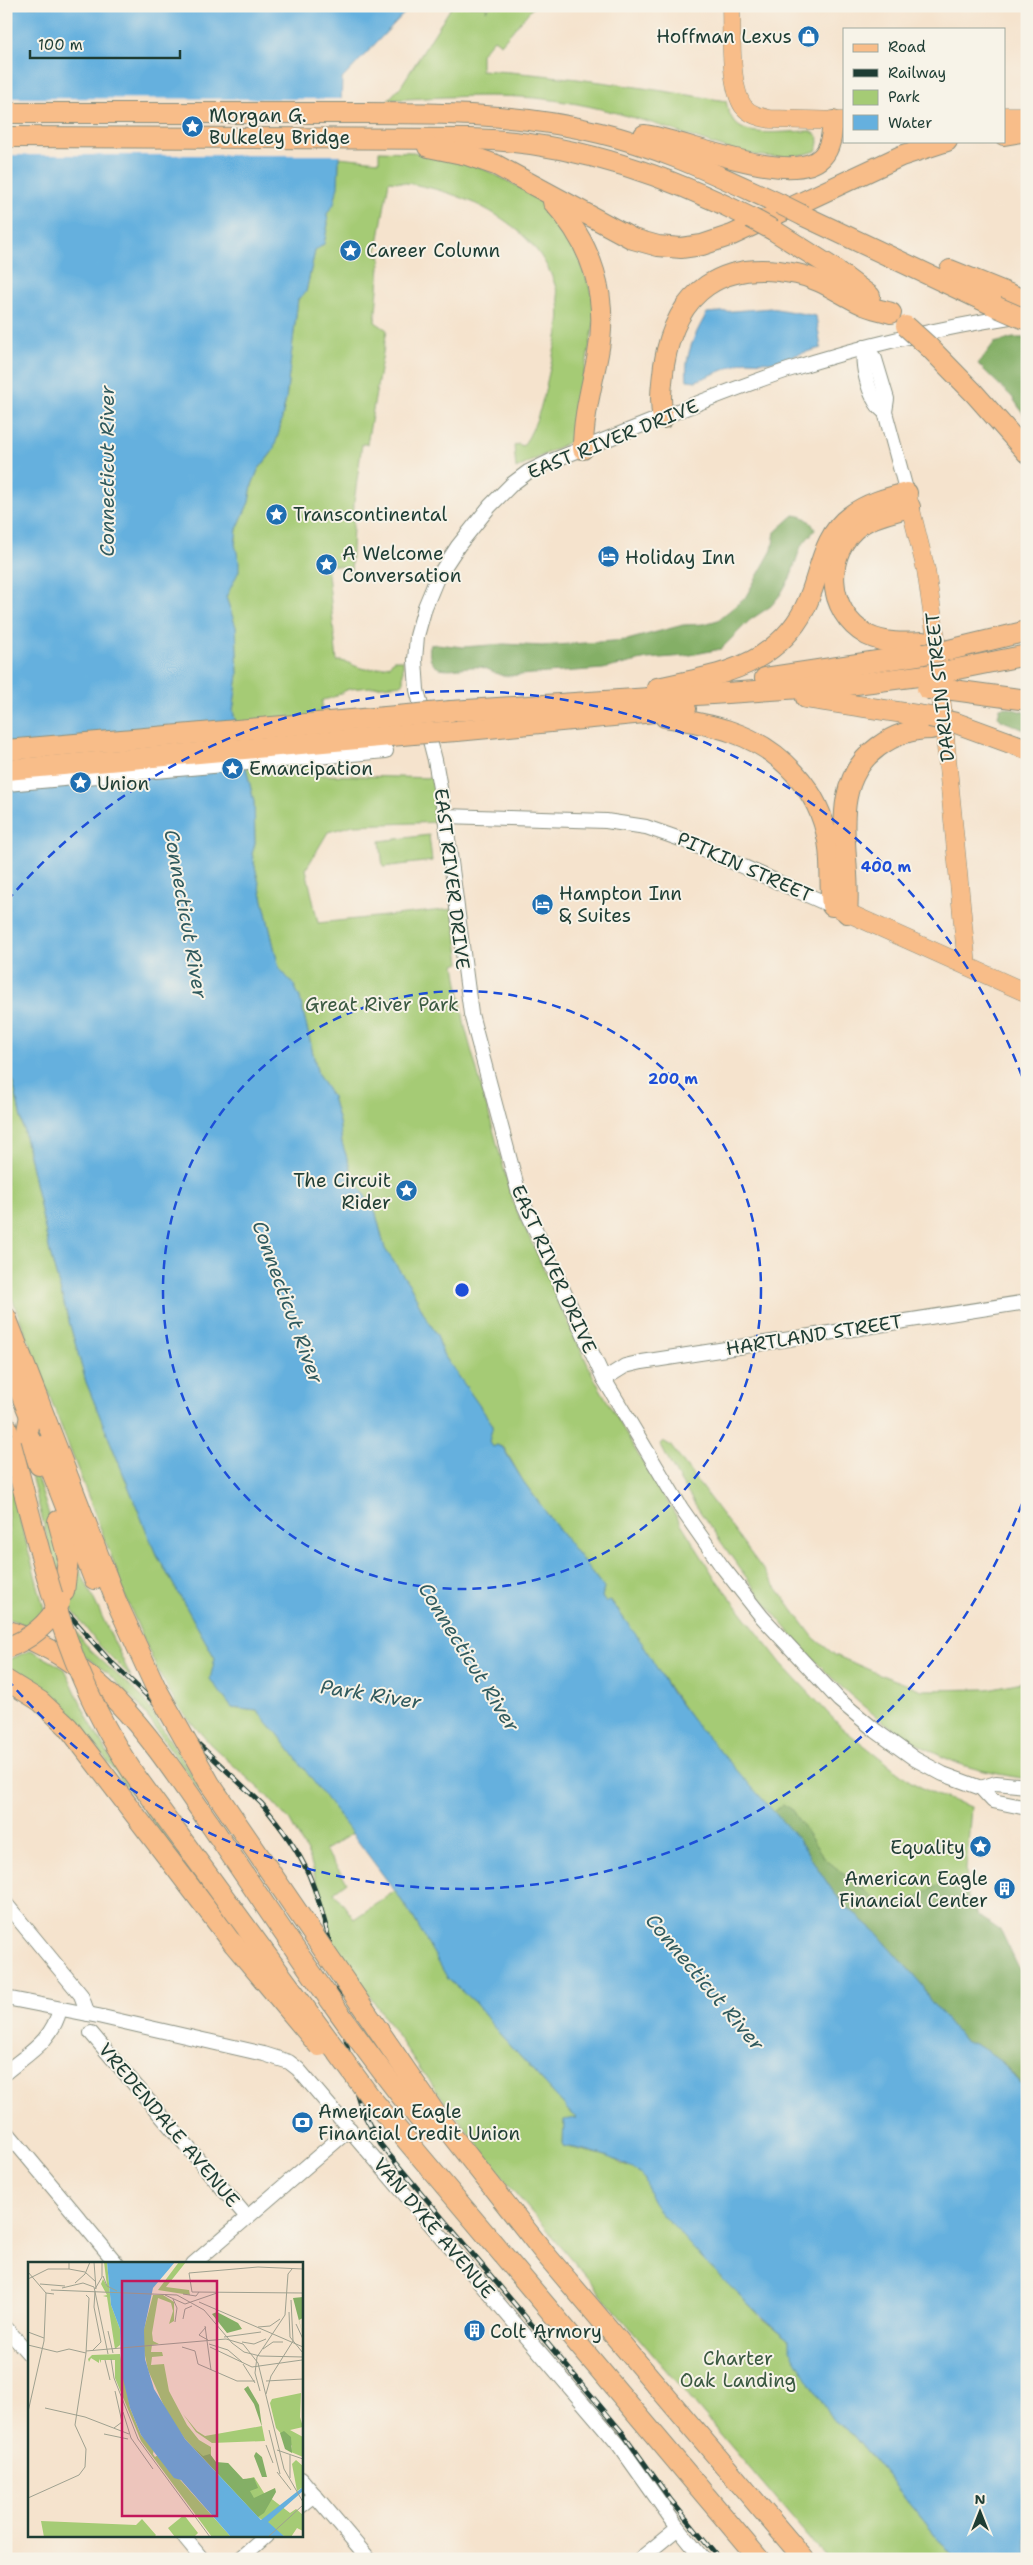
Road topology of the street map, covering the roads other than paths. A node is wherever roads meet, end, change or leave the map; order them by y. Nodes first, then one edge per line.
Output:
1 (731, 6) edge
2 (6, 113) edge
3 (1006, 116) edge
4 (1027, 116) edge
5 (839, 121) edge
6 (1006, 129) edge
7 (1027, 131) edge
8 (602, 133) junction
9 (1006, 135) edge
10 (6, 137) edge
11 (379, 139) junction
12 (944, 142) edge
13 (543, 191) junction
14 (850, 237) junction
15 (1027, 301) edge
16 (1027, 315) edge
17 (899, 319) junction
18 (1027, 320) edge
19 (865, 347) junction
20 (663, 418) junction
21 (583, 449) junction
22 (1027, 453) edge
23 (908, 500) junction
24 (1027, 629) edge
25 (923, 648) junction
26 (1025, 655) edge
27 (952, 680) junction
28 (927, 682) junction
29 (651, 689) junction
30 (806, 698) junction
31 (1027, 700) edge
32 (451, 711) junction
33 (646, 713) junction
34 (931, 723) junction
35 (1027, 749) edge
36 (6, 750) edge
37 (386, 751) dead end
38 (6, 770) edge
39 (6, 784) edge
40 (445, 816) junction
41 (840, 909) junction
42 (967, 966) junction
43 (1027, 993) edge
44 (1027, 1302) edge
45 (6, 1317) edge
46 (6, 1357) edge
47 (604, 1379) junction
48 (30, 1416) junction
49 (9, 1435) edge
50 (112, 1605) junction
51 (6, 1630) edge
52 (6, 1648) edge
53 (6, 1680) edge
54 (6, 1690) edge
55 (68, 1727) junction
56 (1027, 1786) edge
57 (981, 1788) junction
58 (1027, 1808) edge
59 (6, 1904) edge
60 (6, 1998) edge
61 (60, 2009) junction
62 (88, 2014) junction
63 (91, 2033) dead end
64 (6, 2072) edge
65 (371, 2098) junction
66 (436, 2127) junction
67 (350, 2129) junction
68 (6, 2131) edge
69 (247, 2217) junction
70 (115, 2262) edge
71 (195, 2262) edge
72 (6, 2328) edge
73 (28, 2353) edge
74 (302, 2481) edge
75 (315, 2495) junction
76 (302, 2505) edge
77 (678, 2528) junction
78 (185, 2538) edge
79 (264, 2538) edge
80 (202, 2559) edge
81 (240, 2559) edge
82 (369, 2559) edge
83 (640, 2559) edge
84 (703, 2559) edge
85 (759, 2559) edge
86 (804, 2559) edge

1 - 5 main road
2 - 8 highway
3 - 4 main road
5 - 8 highway
6 - 7 main road
7 - 9 highway
8 - 14 highway, bridge
10 - 11 highway
11 - 13 highway
11 - 17 highway, bridge
12 - 13 highway
13 - 21 highway
14 - 15 highway
14 - 18 highway, bridge
16 - 19 street, EAST RIVER DRIVE
17 - 20 highway
17 - 22 highway, bridge
19 - 20 street, EAST RIVER DRIVE
19 - 23 street, DARLIN STREET
20 - 21 street, EAST RIVER DRIVE
21 - 40 street, EAST RIVER DRIVE
23 - 25 highway
23 - 29 highway
23 - 42 main road, DARLIN STREET
24 - 25 highway
25 - 29 highway
26 - 27 highway
27 - 28 highway, bridge
27 - 31 highway
28 - 30 highway
28 - 32 highway
29 - 32 highway
30 - 33 highway
30 - 34 highway
32 - 36 highway, bridge
33 - 38 highway, bridge
33 - 41 highway
34 - 35 highway
34 - 41 highway
37 - 39 street
40 - 41 street, PITKIN STREET
40 - 47 street, EAST RIVER DRIVE
41 - 42 main road, PITKIN STREET
42 - 43 main road, PITKIN STREET
44 - 47 street, HARTLAND STREET
45 - 50 highway
46 - 48 highway
47 - 57 street, EAST RIVER DRIVE
48 - 50 highway
48 - 52 highway, bridge
49 - 65 highway, bridge
50 - 66 highway, bridge
51 - 66 highway, bridge
53 - 55 highway
54 - 55 highway
55 - 65 highway, bridge
56 - 57 street
57 - 58 street, EAST RIVER DRIVE
59 - 62 street
60 - 61 street, VAN DYKE AVENUE
61 - 62 street, VAN DYKE AVENUE
61 - 64 street
62 - 67 street, VAN DYKE AVENUE
63 - 69 street, VREDENDALE AVENUE
65 - 85 highway
66 - 86 highway
67 - 69 street
67 - 77 street, VAN DYKE AVENUE
68 - 70 street
69 - 71 street
72 - 73 street
74 - 75 street
75 - 76 street
75 - 82 street
77 - 83 street
77 - 84 street, VAN DYKE AVENUE
78 - 80 street
79 - 81 street

